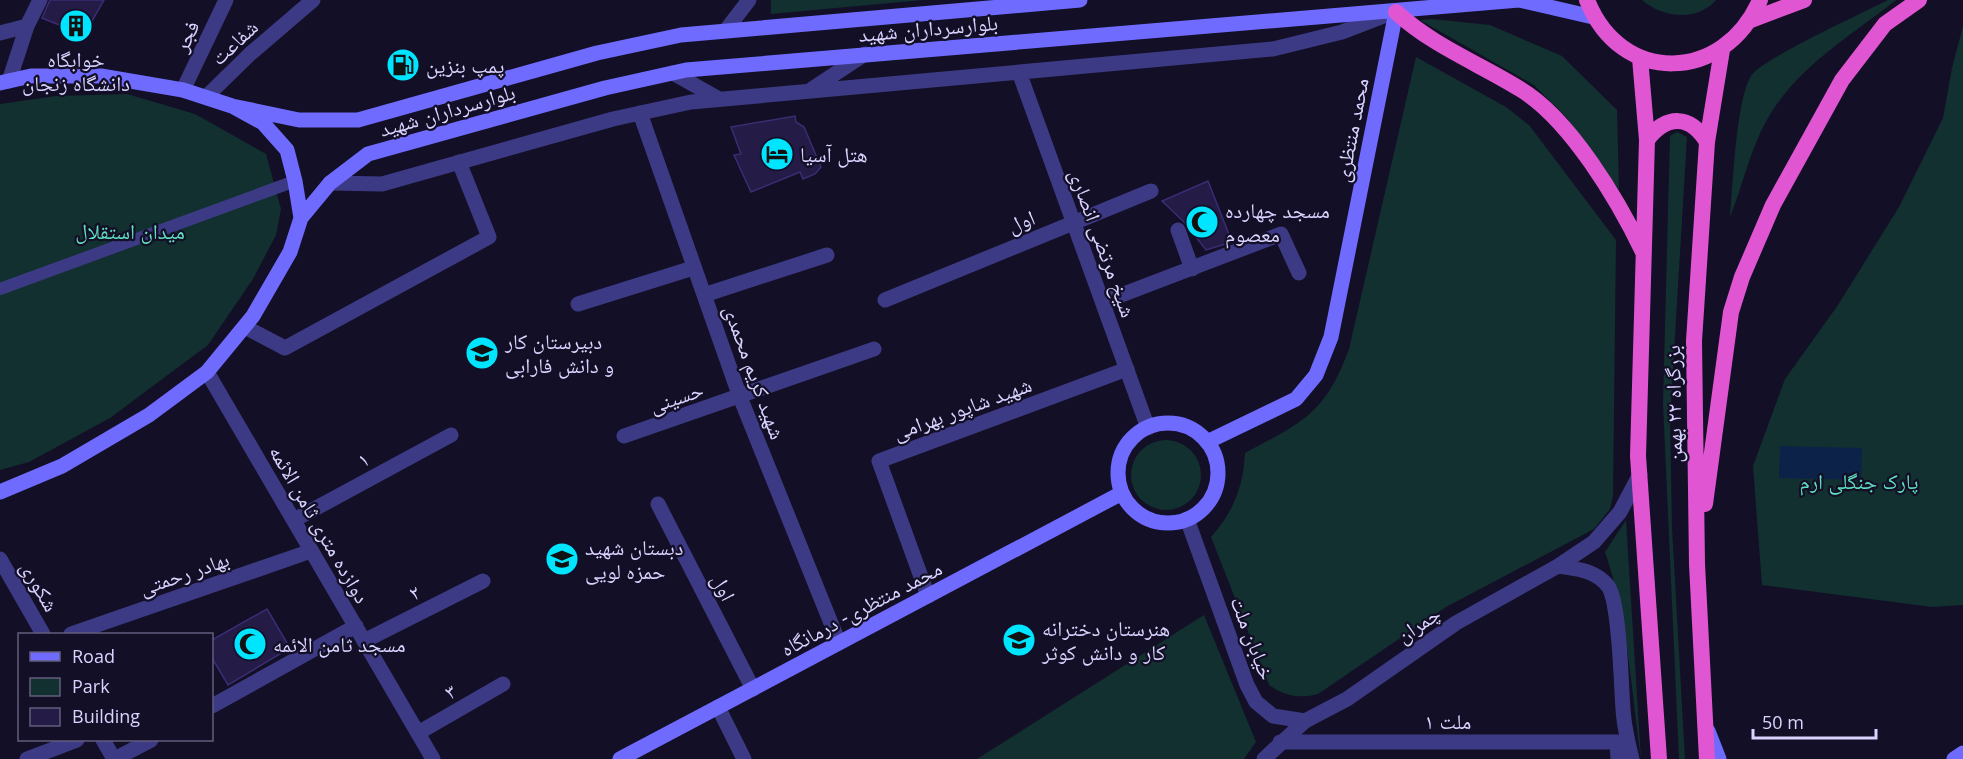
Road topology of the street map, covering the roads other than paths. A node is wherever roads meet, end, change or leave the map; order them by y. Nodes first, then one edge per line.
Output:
1 (40, 0) edge
2 (226, 0) edge
3 (313, 0) edge
4 (323, 0) edge
5 (749, 0) edge
6 (1080, 0) edge
7 (1519, 0) edge
8 (1587, 0) edge
9 (1760, 0) edge
10 (1804, 0) edge
11 (1919, 0) edge
12 (1396, 12) junction
13 (298, 13) junction
14 (1593, 16) junction
15 (1751, 20) junction
16 (27, 26) junction
17 (726, 30) junction
18 (0, 33) edge
19 (1722, 50) junction
20 (865, 54) junction
21 (1640, 58) junction
22 (1019, 72) junction
23 (673, 73) junction
24 (5, 82) edge
25 (183, 90) junction
26 (810, 91) junction
27 (206, 97) junction
28 (719, 99) junction
29 (232, 105) junction
30 (640, 113) junction
31 (1647, 140) junction
32 (1707, 142) junction
33 (459, 162) junction
34 (295, 181) junction
35 (330, 183) junction
36 (1151, 191) dead end
37 (300, 218) junction
38 (1074, 222) junction
39 (1178, 230) dead end
40 (827, 255) dead end
41 (1645, 256) junction
42 (693, 268) junction
43 (1192, 269) junction
44 (1299, 273) dead end
45 (0, 289) edge
46 (704, 295) junction
47 (885, 300) dead end
48 (1103, 302) junction
49 (578, 304) dead end
50 (245, 327) junction
51 (874, 349) dead end
52 (1127, 369) junction
53 (207, 372) junction
54 (740, 397) junction
55 (1148, 428) junction
56 (451, 435) dead end
57 (624, 436) dead end
58 (1207, 442) junction
59 (1640, 474) junction
60 (0, 492) edge
61 (1122, 493) junction
62 (658, 504) dead end
63 (1187, 519) junction
64 (294, 520) junction
65 (311, 550) junction
66 (0, 559) edge
67 (1698, 564) junction
68 (1558, 566) junction
69 (483, 581) dead end
70 (928, 596) junction
71 (356, 626) junction
72 (42, 633) edge
73 (74, 633) edge
74 (364, 641) junction
75 (839, 644) junction
76 (503, 684) dead end
77 (753, 689) junction
78 (213, 705) edge
79 (718, 707) junction
80 (1305, 721) junction
81 (1704, 723) junction
82 (418, 734) junction
83 (73, 741) edge
84 (104, 741) edge
85 (149, 741) edge
86 (1280, 742) junction
87 (1963, 753) edge
88 (27, 759) edge
89 (115, 759) edge
90 (433, 759) edge
91 (621, 759) edge
92 (744, 759) edge
93 (1264, 759) edge
94 (1618, 759) edge
95 (1632, 759) edge
96 (1659, 759) edge
97 (1707, 759) edge
98 (1719, 759) edge
99 (1954, 759) edge

1 - 16 street
2 - 25 street, فجر
3 - 13 street
4 - 13 street, شفاعت
5 - 17 street
6 - 17 main road, بلوارسرداران شهید
7 - 12 main road, بلوارسرداران شهید
7 - 14 main road, بلوارسرداران شهید
8 - 14 highway
9 - 15 highway
10 - 15 highway
11 - 67 highway
12 - 20 main road, بلوارسرداران شهید
12 - 22 street
12 - 41 highway
12 - 58 main road, محمد منتظری
13 - 27 street, شفاعت
14 - 21 highway
15 - 19 highway
16 - 18 street
16 - 24 street
17 - 29 main road, بلوارسرداران شهید
19 - 21 highway
19 - 32 highway, بزرگراه ۲۲ بهمن
20 - 23 main road, بلوارسرداران شهید
20 - 26 street
21 - 31 highway, بزرگراه ۲۲ بهمن
22 - 26 street
22 - 38 street, شیخ مرتضی انصاری
23 - 28 street
23 - 35 main road, بلوارسرداران شهید
24 - 25 main road
25 - 27 main road
26 - 28 street
27 - 29 main road
28 - 30 street
29 - 34 main road
30 - 33 street
30 - 42 street, شهید کریم محمدی
31 - 32 highway
31 - 41 highway, بزرگراه ۲۲ بهمن
32 - 67 highway, بزرگراه ۲۲ بهمن
33 - 35 street
33 - 50 street
34 - 37 main road
34 - 45 street
35 - 37 main road, بلوارسرداران شهید
36 - 38 street, اول
37 - 50 main road
38 - 47 street, اول
38 - 48 street, شیخ مرتضی انصاری
39 - 43 street
40 - 46 street
41 - 59 highway, بزرگراه ۲۲ بهمن
42 - 46 street, شهید کریم محمدی
42 - 49 street
43 - 44 street
43 - 48 street
46 - 54 street, شهید کریم محمدی
48 - 52 street, شیخ مرتضی انصاری
50 - 53 main road
51 - 54 street, حسینی
52 - 55 street, شیخ مرتضی انصاری
52 - 70 street, شهید شاپور بهرامی
53 - 60 main road
53 - 64 street, دوازده متری ثامن الائمه
54 - 57 street, حسینی
54 - 75 street, شهید کریم محمدی
55 - 58 main road
55 - 61 main road
56 - 64 street, ۱
58 - 63 main road
59 - 68 street, چمران
59 - 96 highway, بزرگراه ۲۲ بهمن
61 - 63 main road
61 - 70 main road, محمد منتظری- درمانگاه
62 - 77 street, اول
63 - 80 street, خیابان ملت
64 - 65 street, دوازده متری ثامن الائمه
65 - 71 street, دوازده متری ثامن الائمه
65 - 73 street, بهادر رحمتی
66 - 72 street, شکوری
67 - 81 highway, بزرگراه ۲۲ بهمن
68 - 80 street, چمران
68 - 95 street
69 - 74 street, ۲
70 - 75 main road, محمد منتظری- درمانگاه
71 - 74 street, دوازده متری ثامن الائمه
71 - 78 street
74 - 82 street, دوازده متری ثامن الائمه
75 - 77 main road, محمد منتظری- درمانگاه
76 - 82 street, ۳
77 - 79 main road, محمد منتظری- درمانگاه
79 - 91 main road, محمد منتظری- درمانگاه
79 - 92 street
80 - 86 street
81 - 97 highway, بزرگراه ۲۲ بهمن
81 - 98 main road
82 - 90 street, دوازده متری ثامن الائمه
83 - 88 street
84 - 89 street
85 - 89 street
86 - 93 street
86 - 94 street, ملت ۱
87 - 99 main road

